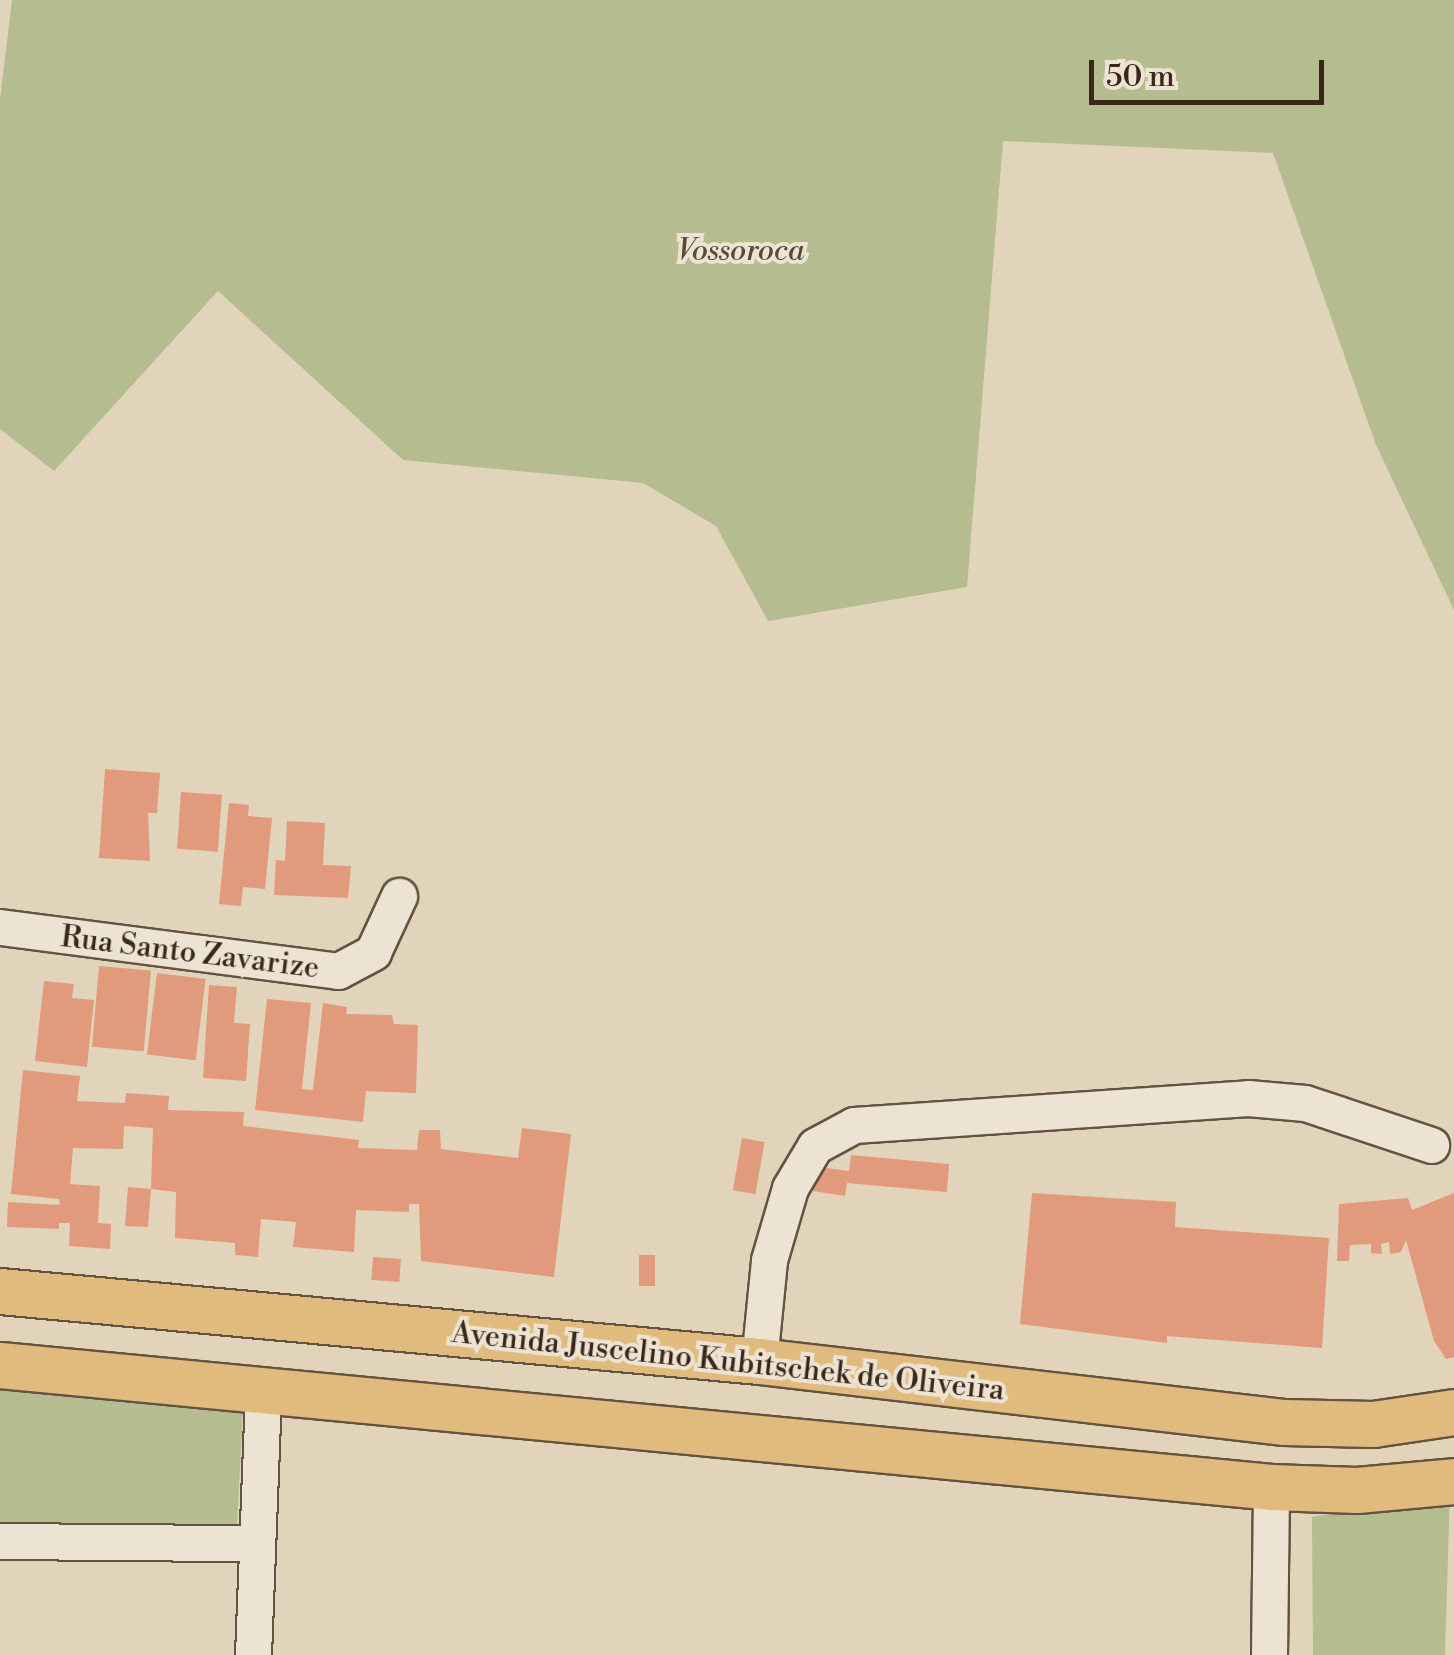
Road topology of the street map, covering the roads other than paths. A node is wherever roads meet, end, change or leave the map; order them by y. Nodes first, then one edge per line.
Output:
1 (399, 896) dead end
2 (0, 927) edge
3 (1431, 1145) dead end
4 (0, 1291) edge
5 (758, 1361) junction
6 (0, 1365) edge
7 (264, 1390) junction
8 (1454, 1412) edge
9 (1454, 1481) edge
10 (1272, 1487) junction
11 (0, 1541) edge
12 (253, 1543) junction
13 (253, 1655) edge
14 (1269, 1655) edge

1 - 2 street, Rua Santo Zavarize
3 - 5 street
4 - 5 main road, Avenida Juscelino Kubitschek de Oliveira
5 - 8 main road, Avenida Juscelino Kubitschek de Oliveira
6 - 7 main road
7 - 10 main road
7 - 12 street
9 - 10 main road
10 - 14 street
11 - 12 street
12 - 13 street

